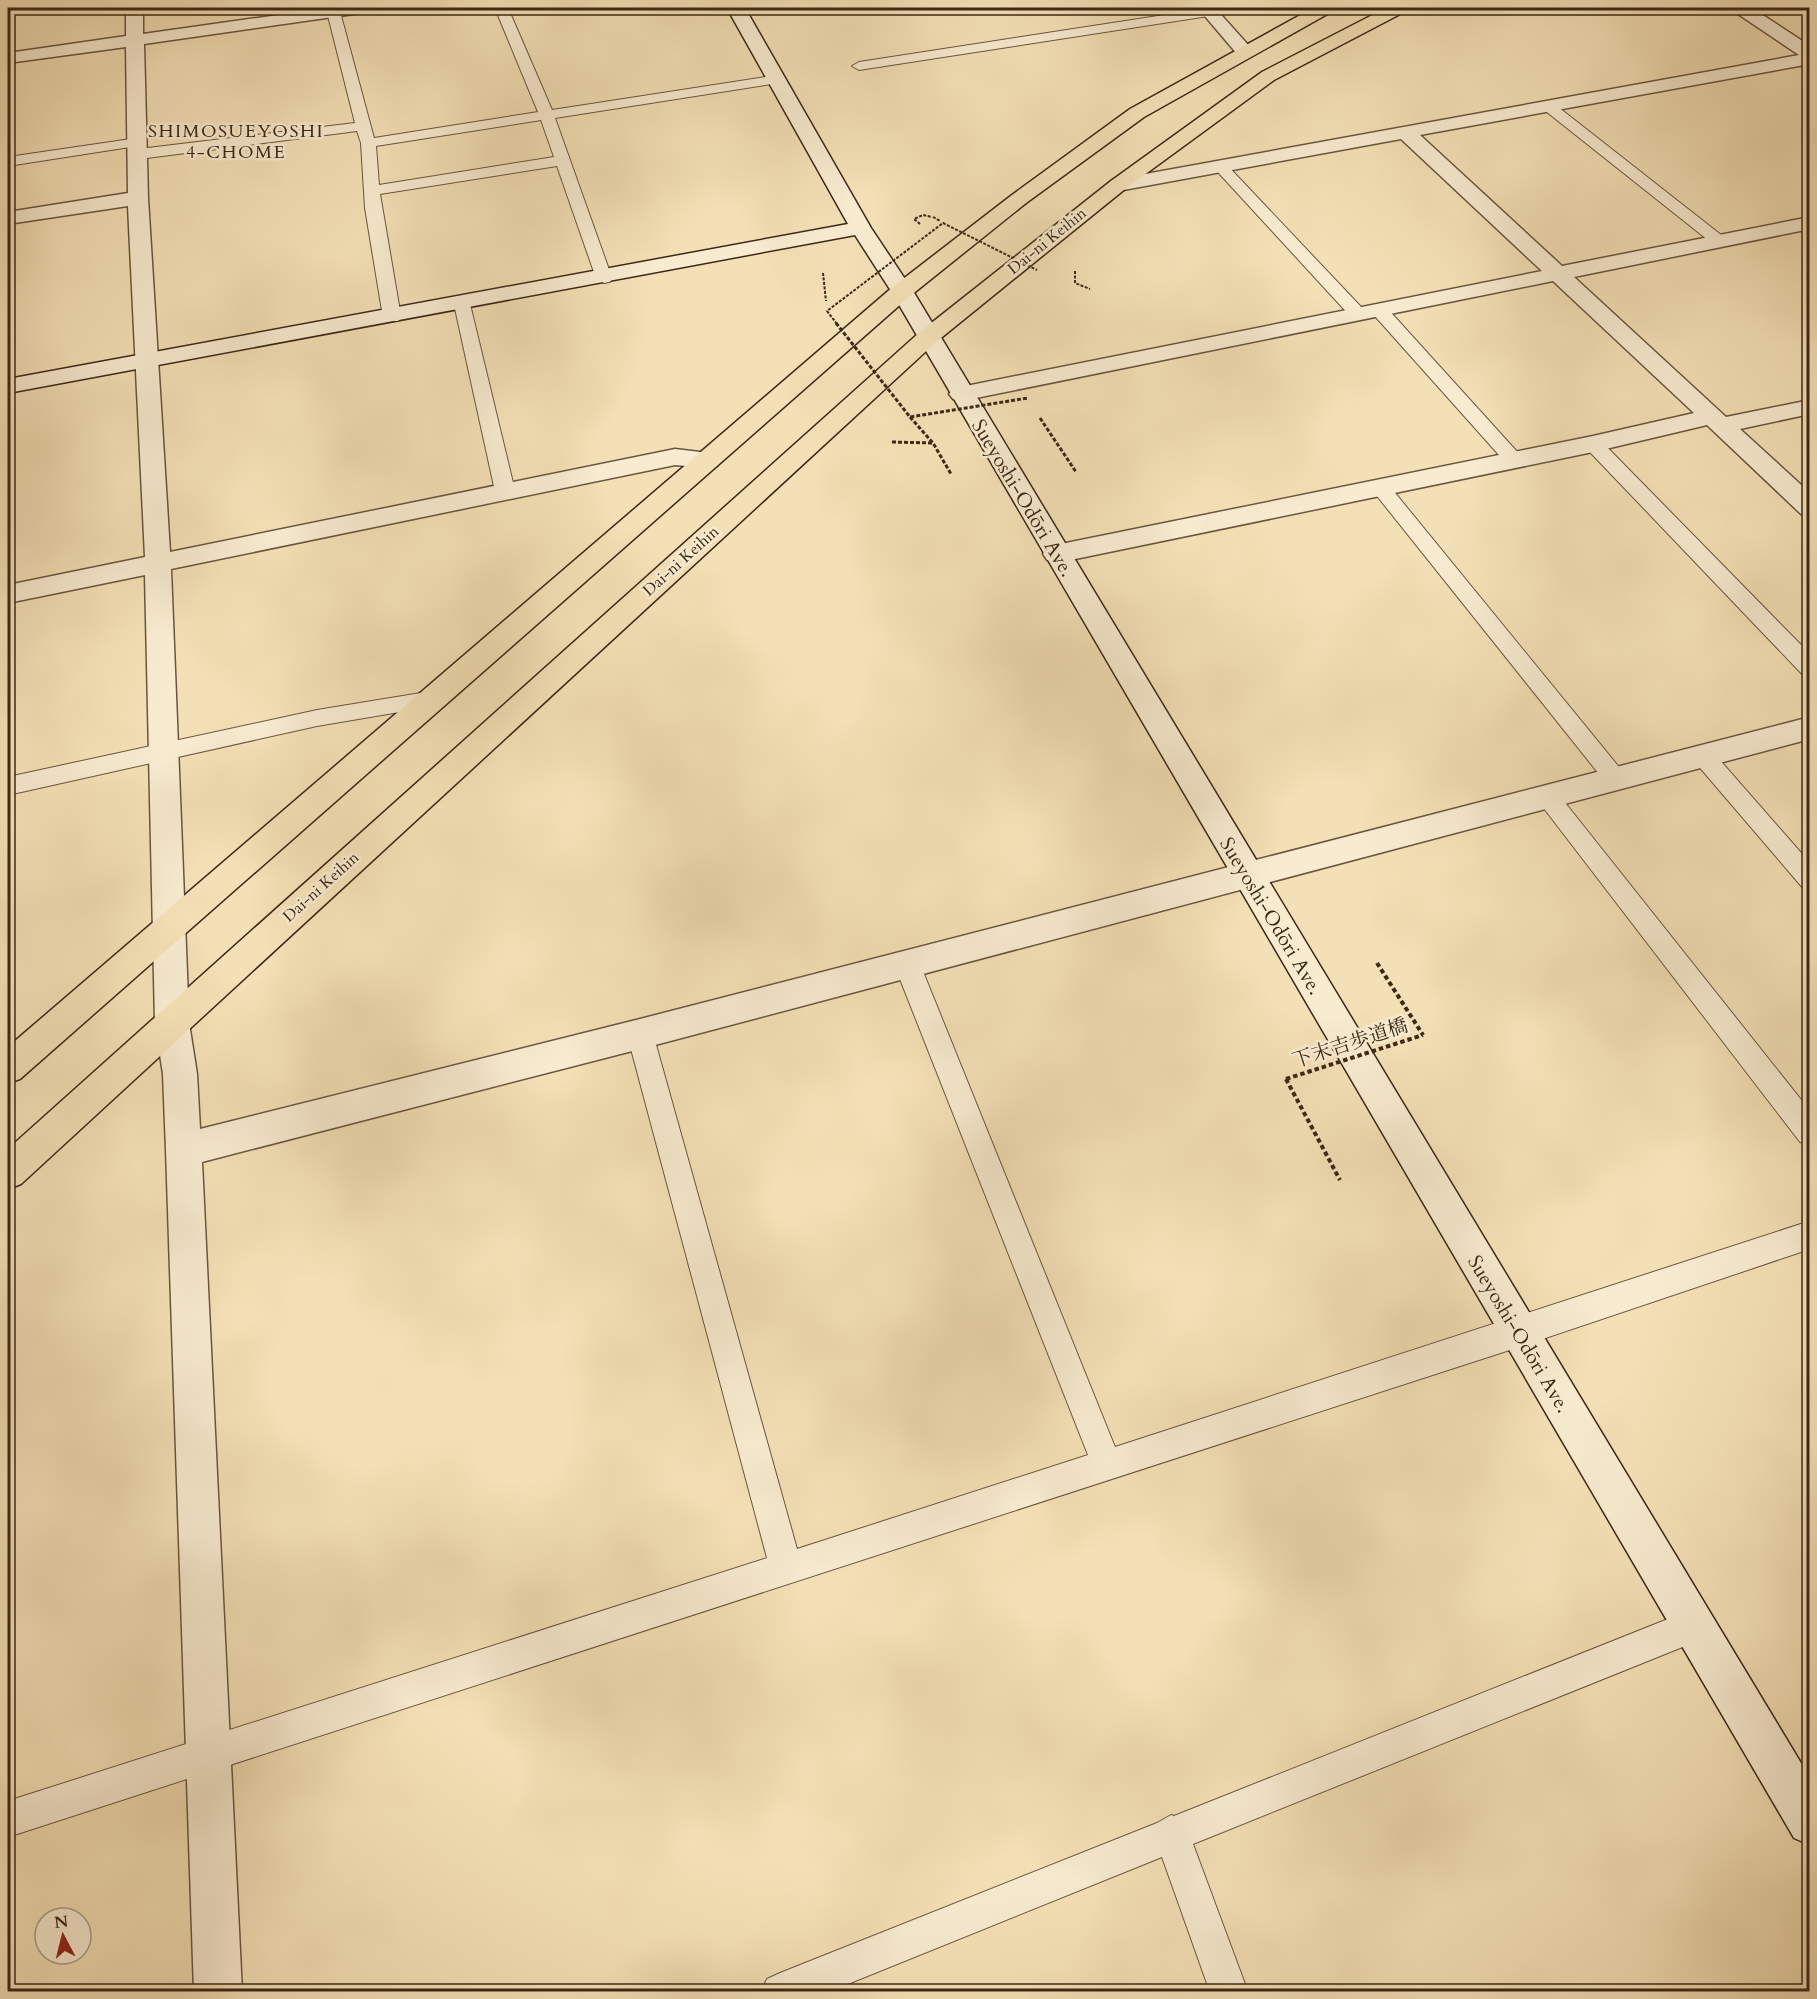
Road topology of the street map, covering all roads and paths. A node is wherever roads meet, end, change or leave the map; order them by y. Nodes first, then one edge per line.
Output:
1 (134, 8) edge
2 (361, 8) edge
3 (501, 8) edge
4 (736, 8) edge
5 (1326, 8) edge
6 (1398, 8) edge
7 (1741, 8) edge
8 (332, 10) edge
9 (1208, 10) edge
10 (135, 40) junction
11 (1244, 51) junction
12 (1809, 56) edge
13 (8, 58) edge
14 (859, 66) dead end
15 (778, 79) junction
16 (1548, 106) junction
17 (547, 116) junction
18 (364, 126) junction
19 (1406, 133) junction
20 (368, 143) junction
21 (139, 148) junction
22 (563, 160) junction
23 (8, 162) edge
24 (1220, 166) junction
25 (1118, 184) junction
26 (372, 191) junction
27 (138, 198) junction
28 (933, 217) dead end
29 (8, 218) edge
30 (940, 221) dead end
31 (1809, 223) edge
32 (861, 228) junction
33 (1719, 241) junction
34 (1037, 270) dead end
35 (824, 275) dead end
36 (1557, 275) junction
37 (604, 278) junction
38 (1075, 283) dead end
39 (1090, 289) dead end
40 (902, 291) junction
41 (462, 304) junction
42 (827, 311) junction
43 (1369, 312) junction
44 (392, 317) junction
45 (928, 337) junction
46 (146, 362) junction
47 (8, 386) edge
48 (961, 394) junction
49 (1028, 398) dead end
50 (1809, 406) edge
51 (910, 417) junction
52 (1714, 422) junction
53 (1046, 428) dead end
54 (892, 442) dead end
55 (933, 443) junction
56 (1593, 444) junction
57 (708, 460) junction
58 (1514, 460) junction
59 (1076, 472) dead end
60 (951, 474) dead end
61 (1380, 487) junction
62 (505, 491) junction
63 (1809, 508) edge
64 (1056, 554) junction
65 (158, 562) junction
66 (8, 594) edge
67 (1809, 668) edge
68 (434, 699) junction
69 (1809, 728) edge
70 (163, 753) junction
71 (1703, 756) junction
72 (1615, 778) junction
73 (8, 786) edge
74 (1548, 796) junction
75 (1247, 875) junction
76 (1809, 880) edge
77 (169, 927) junction
78 (1377, 963) dead end
79 (907, 964) junction
80 (172, 1023) junction
81 (640, 1034) junction
82 (8, 1068) edge
83 (1809, 1132) edge
84 (184, 1150) junction
85 (8, 1172) edge
86 (1340, 1180) dead end
87 (1809, 1235) edge
88 (1519, 1332) junction
89 (1107, 1465) junction
90 (786, 1568) junction
91 (1693, 1626) junction
92 (207, 1754) junction
93 (8, 1819) edge
94 (1809, 1822) edge
95 (1171, 1833) junction
96 (218, 1992) edge
97 (780, 1992) edge
98 (1229, 1992) edge

1 - 10 street
2 - 8 street
3 - 17 lane
4 - 15 street, Sueyoshi-Odōri Ave.
5 - 11 highway
6 - 25 highway, Dai-ni Keihin
7 - 12 street
8 - 10 street
8 - 18 lane
9 - 11 street
9 - 14 lane
10 - 13 street
10 - 21 street
11 - 40 highway
12 - 16 street
15 - 17 lane
15 - 32 street, Sueyoshi-Odōri Ave.
16 - 19 street
16 - 33 lane
17 - 20 lane
17 - 22 lane
18 - 20 lane
18 - 21 lane
19 - 24 street
19 - 36 street
20 - 26 lane
21 - 23 lane
21 - 27 street
22 - 26 lane
22 - 37 lane
24 - 25 street
24 - 43 lane
25 - 45 highway, Dai-ni Keihin
26 - 44 lane
27 - 29 street
27 - 46 street
28 - 30 path, bridge
31 - 33 street
32 - 37 street
32 - 40 street, Sueyoshi-Odōri Ave.
33 - 36 street
34 - 42 path, bridge
35 - 42 path
36 - 43 street
36 - 52 street
37 - 41 street
38 - 39 path
40 - 45 street, Sueyoshi-Odōri Ave.
40 - 57 highway
41 - 44 street
41 - 62 lane
42 - 51 path, bridge
43 - 48 street
43 - 58 lane
44 - 46 street
45 - 48 street, Sueyoshi-Odōri Ave.
45 - 80 highway, Dai-ni Keihin
46 - 47 street
46 - 65 street
48 - 64 street, Sueyoshi-Odōri Ave.
49 - 51 path, bridge
50 - 52 street
51 - 55 path
52 - 56 street
52 - 63 street
53 - 59 path
54 - 55 path
55 - 60 path
56 - 58 street
56 - 67 lane
57 - 62 street
57 - 68 highway
58 - 61 street
61 - 64 street
61 - 72 lane
62 - 65 street
64 - 75 street, Sueyoshi-Odōri Ave.
65 - 66 street
65 - 70 street
68 - 70 lane
68 - 77 highway
69 - 71 street
70 - 73 lane
70 - 77 street
71 - 72 street
71 - 76 lane
72 - 74 street
74 - 75 street
74 - 83 lane
75 - 79 street
75 - 88 street, Sueyoshi-Odōri Ave.
77 - 80 street
77 - 82 highway
78 - 86 path, 下末吉歩道橋, bridge
79 - 81 street
79 - 89 lane
80 - 84 street
80 - 85 highway, Dai-ni Keihin
81 - 84 street
81 - 90 lane
84 - 92 street
87 - 88 lane
88 - 89 lane
88 - 91 street, Sueyoshi-Odōri Ave.
89 - 90 lane
90 - 92 lane
91 - 94 street, Sueyoshi-Odōri Ave.
91 - 95 lane
92 - 93 lane
92 - 96 street
95 - 97 lane
95 - 98 lane

